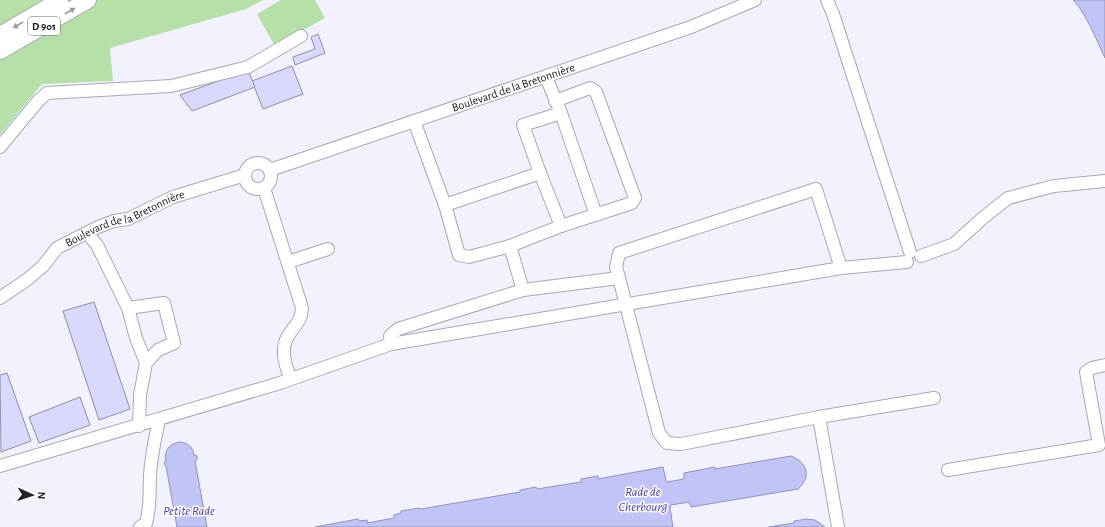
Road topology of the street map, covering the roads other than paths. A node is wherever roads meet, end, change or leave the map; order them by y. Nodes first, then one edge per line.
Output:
1 (60, 0) edge
2 (88, 0) edge
3 (755, 0) edge
4 (827, 0) edge
5 (0, 35) edge
6 (301, 36) dead end
7 (0, 51) edge
8 (546, 77) junction
9 (555, 101) junction
10 (561, 113) junction
11 (414, 121) junction
12 (0, 146) edge
13 (270, 170) junction
14 (540, 174) junction
15 (245, 175) junction
16 (1105, 181) edge
17 (264, 188) junction
18 (445, 205) junction
19 (596, 215) junction
20 (561, 226) junction
21 (87, 233) junction
22 (510, 246) junction
23 (328, 248) dead end
24 (913, 257) junction
25 (288, 262) junction
26 (841, 268) junction
27 (619, 278) junction
28 (523, 290) junction
29 (0, 298) edge
30 (625, 304) junction
31 (128, 308) junction
32 (391, 344) junction
33 (146, 363) junction
34 (1105, 365) edge
35 (291, 379) junction
36 (934, 398) dead end
37 (819, 417) junction
38 (159, 420) junction
39 (139, 426) junction
40 (1102, 444) edge
41 (0, 466) edge
42 (948, 470) dead end
43 (140, 527) edge
44 (838, 527) edge

1 -> 5 main road, D 901
7 -> 2 main road, D 901
3 - 8 lane, Boulevard de la Bretonnière
4 - 24 lane
6 - 12 lane
8 - 9 lane
8 - 11 lane, Boulevard de la Bretonnière
9 - 10 lane
9 - 19 lane
10 - 14 lane
10 - 19 lane
11 - 13 lane, Boulevard de la Bretonnière
11 - 18 lane
13 - 15 lane
13 - 17 lane
14 - 18 lane
14 - 20 lane
15 - 17 lane
15 - 21 lane, Boulevard de la Bretonnière
16 - 24 lane
17 - 25 lane
18 - 22 lane
19 - 20 lane
20 - 22 lane
21 - 29 lane, Boulevard de la Bretonnière
21 - 31 lane
22 - 28 lane
23 - 25 lane
24 - 26 lane
25 - 35 lane
26 - 27 lane
26 - 30 lane
27 - 28 lane
27 - 30 lane
28 - 32 lane
30 - 32 lane
30 - 37 lane
31 - 33 lane
31 - 33 lane
32 - 35 lane
33 - 39 lane
34 - 40 lane
35 - 38 lane
36 - 37 lane
37 - 44 lane
38 - 39 lane
38 - 43 lane
39 - 41 lane
40 - 42 lane

